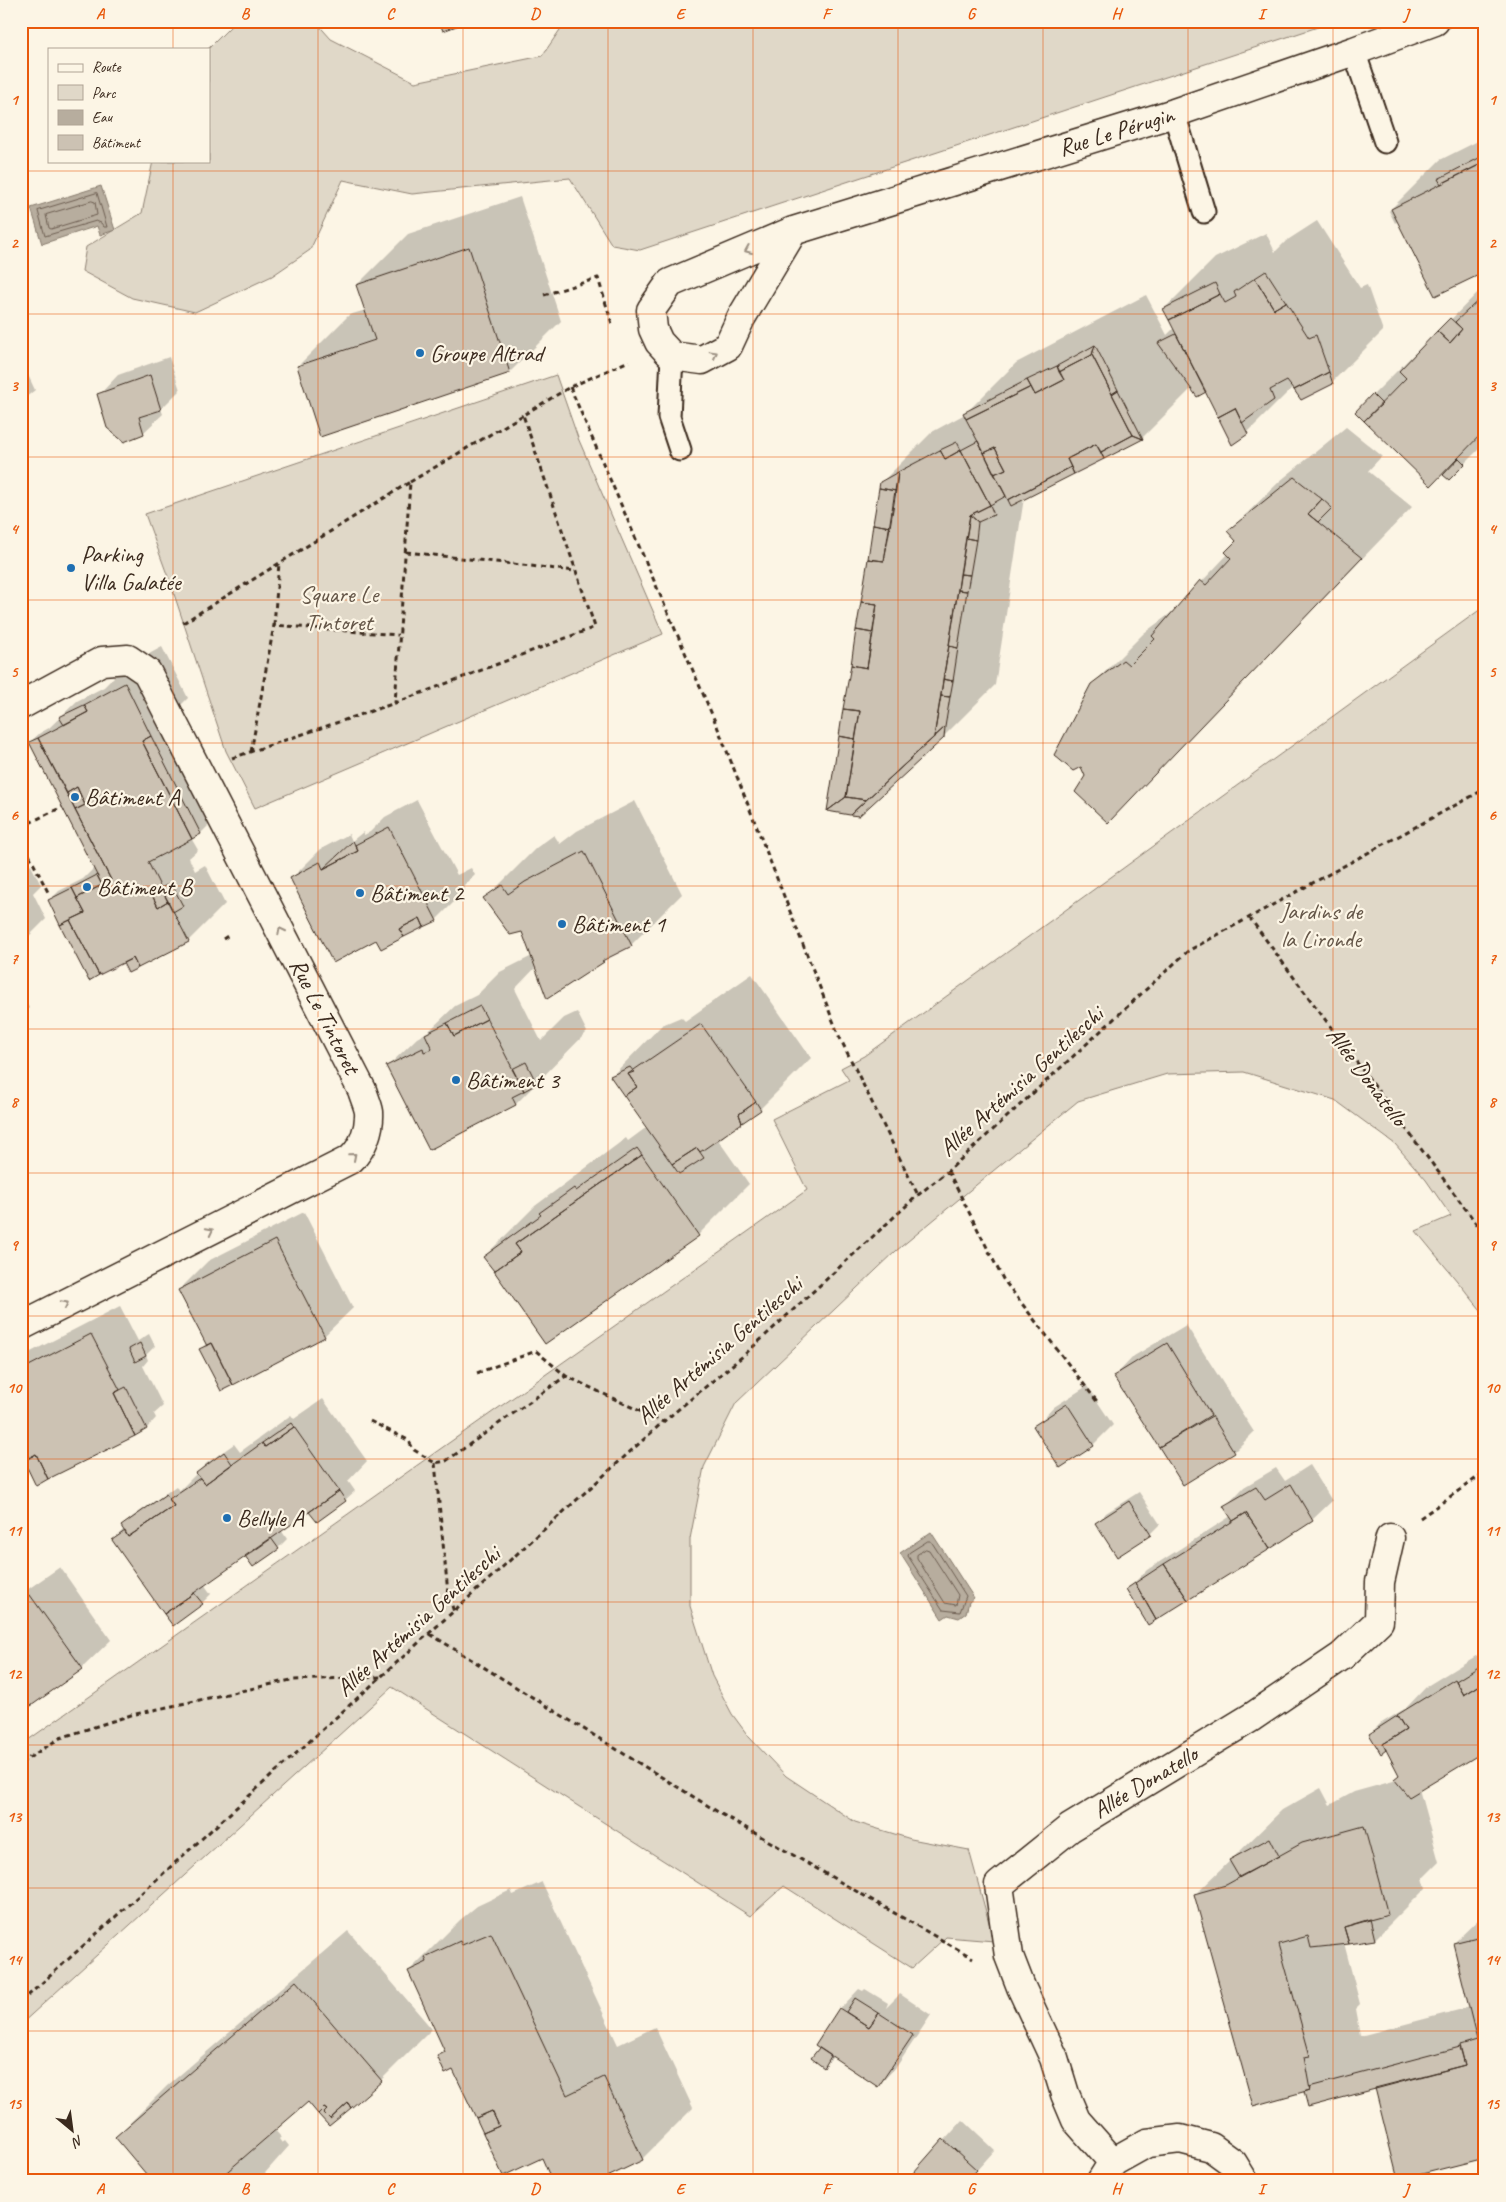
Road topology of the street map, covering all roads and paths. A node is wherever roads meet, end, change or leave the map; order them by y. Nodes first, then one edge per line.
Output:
1 (1435, 21) edge
2 (1354, 51) junction
3 (1174, 113) junction
4 (1384, 142) dead end
5 (1204, 212) dead end
6 (794, 231) junction
7 (544, 295) dead end
8 (612, 324) dead end
9 (672, 356) junction
10 (630, 360) dead end
11 (570, 388) junction
12 (523, 415) junction
13 (680, 450) dead end
14 (410, 482) junction
15 (406, 552) junction
16 (279, 563) junction
17 (575, 570) junction
18 (183, 623) dead end
19 (274, 625) junction
20 (398, 635) junction
21 (395, 703) junction
22 (21, 705) edge
23 (251, 752) junction
24 (230, 759) dead end
25 (1485, 789) edge
26 (62, 807) dead end
27 (21, 827) edge
28 (21, 839) edge
29 (48, 892) dead end
30 (1249, 917) junction
31 (229, 935) dead end
32 (223, 939) dead end
33 (948, 1171) junction
34 (918, 1195) junction
35 (1485, 1235) edge
36 (21, 1326) edge
37 (477, 1373) dead end
38 (566, 1376) junction
39 (1099, 1404) dead end
40 (370, 1421) dead end
41 (663, 1422) junction
42 (435, 1463) junction
43 (1485, 1472) edge
44 (1390, 1538) joint
45 (454, 1612) junction
46 (430, 1634) junction
47 (382, 1677) junction
48 (21, 1763) edge
49 (1020, 1987) junction
50 (21, 2002) edge
51 (1107, 2172) edge
52 (1244, 2181) edge

1 - 2 street, Rue Le Pérugin
2 - 3 street, Rue Le Pérugin
2 - 4 lane
3 - 5 lane
3 - 6 street, Rue Le Pérugin
9 -> 6 street
6 -> 9 street, Rue Le Pérugin
7 - 8 path
9 - 13 lane
10 - 11 path
11 - 12 path
11 - 34 path
12 - 14 path
12 - 17 path
14 - 15 path
14 - 16 path
15 - 17 path
15 - 20 path
16 - 18 path
16 - 19 path
17 - 21 path
19 - 20 path
19 - 23 path
20 - 21 path
21 - 23 path
36 -> 22 street, Rue Le Tintoret
23 - 24 path
25 - 30 path, Allée Artémisia Gentileschi
26 - 27 path
28 - 29 path
30 - 33 path, Allée Artémisia Gentileschi
30 - 35 path, Allée Donatello
31 - 32 path
33 - 34 path, Allée Artémisia Gentileschi
33 - 39 path
34 - 41 path, Allée Artémisia Gentileschi
37 - 38 path
38 - 41 path
38 - 42 path
40 - 42 path
41 - 45 path, Allée Artémisia Gentileschi
42 - 45 path
43 - 44 path
44 - 49 street, Allée Donatello
45 - 46 path, Allée Artémisia Gentileschi
46 - 47 path, Allée Artémisia Gentileschi
46 - 49 path
47 - 48 path
47 - 50 path, Allée Artémisia Gentileschi
49 - 51 street, Allée Donatello
51 - 52 street

